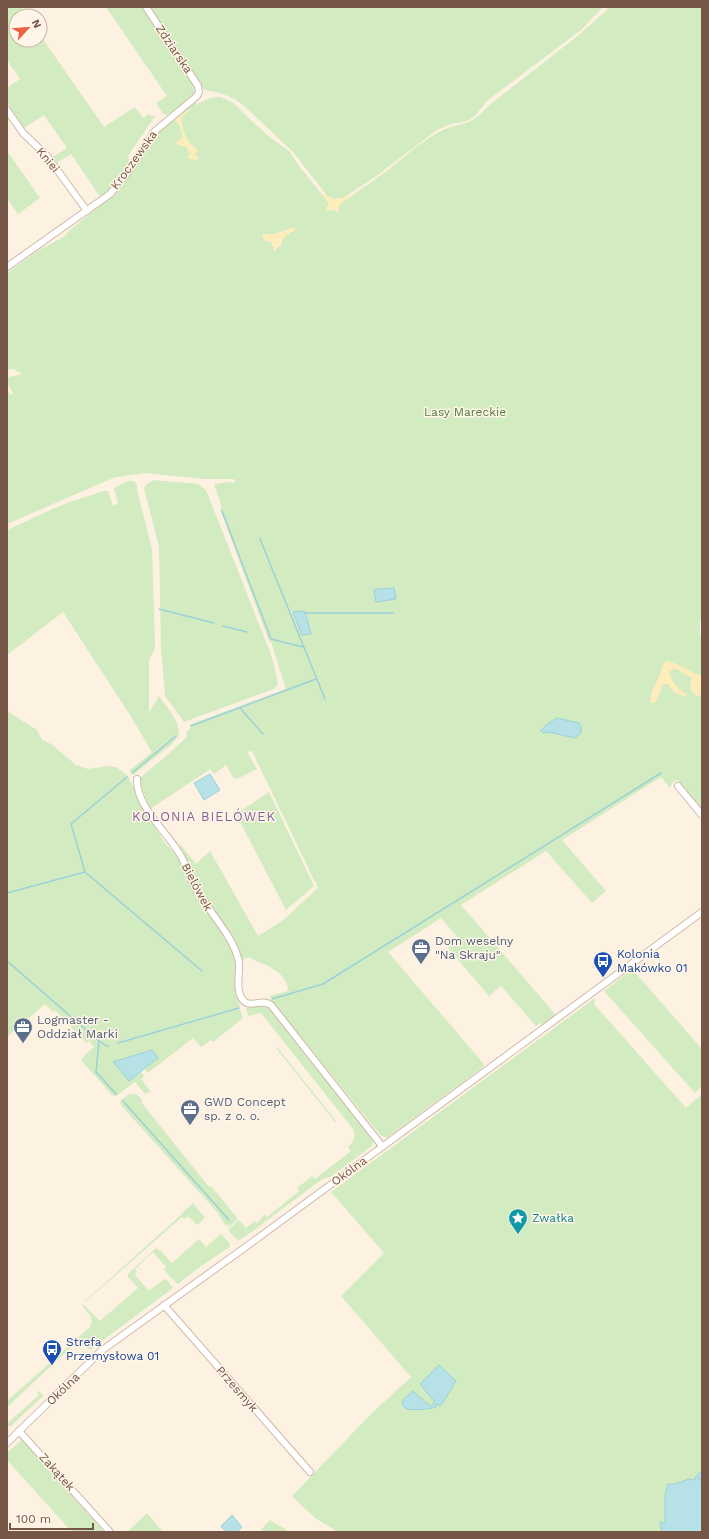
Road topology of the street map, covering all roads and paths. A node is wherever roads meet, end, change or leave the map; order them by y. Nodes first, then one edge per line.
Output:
1 (146, 7) edge
2 (199, 92) joint
3 (7, 110) edge
4 (87, 211) junction
5 (7, 267) edge
6 (137, 779) dead end
7 (678, 786) dead end
8 (702, 815) edge
9 (702, 912) edge
10 (382, 1146) junction
11 (164, 1306) junction
12 (20, 1431) junction
13 (7, 1443) edge
14 (310, 1472) dead end
15 (110, 1532) edge

1 - 2 street, Zdziarska
2 - 4 street, Kroczewska
3 - 4 street, Kniei
4 - 5 street, Kroczewska
6 - 10 street, Bielówek
7 - 8 street
9 - 10 street, Okólna
10 - 11 street, Okólna
11 - 12 street, Okólna
11 - 14 street, Przesmyk
12 - 13 street, Okólna
12 - 15 street, Zakątek

